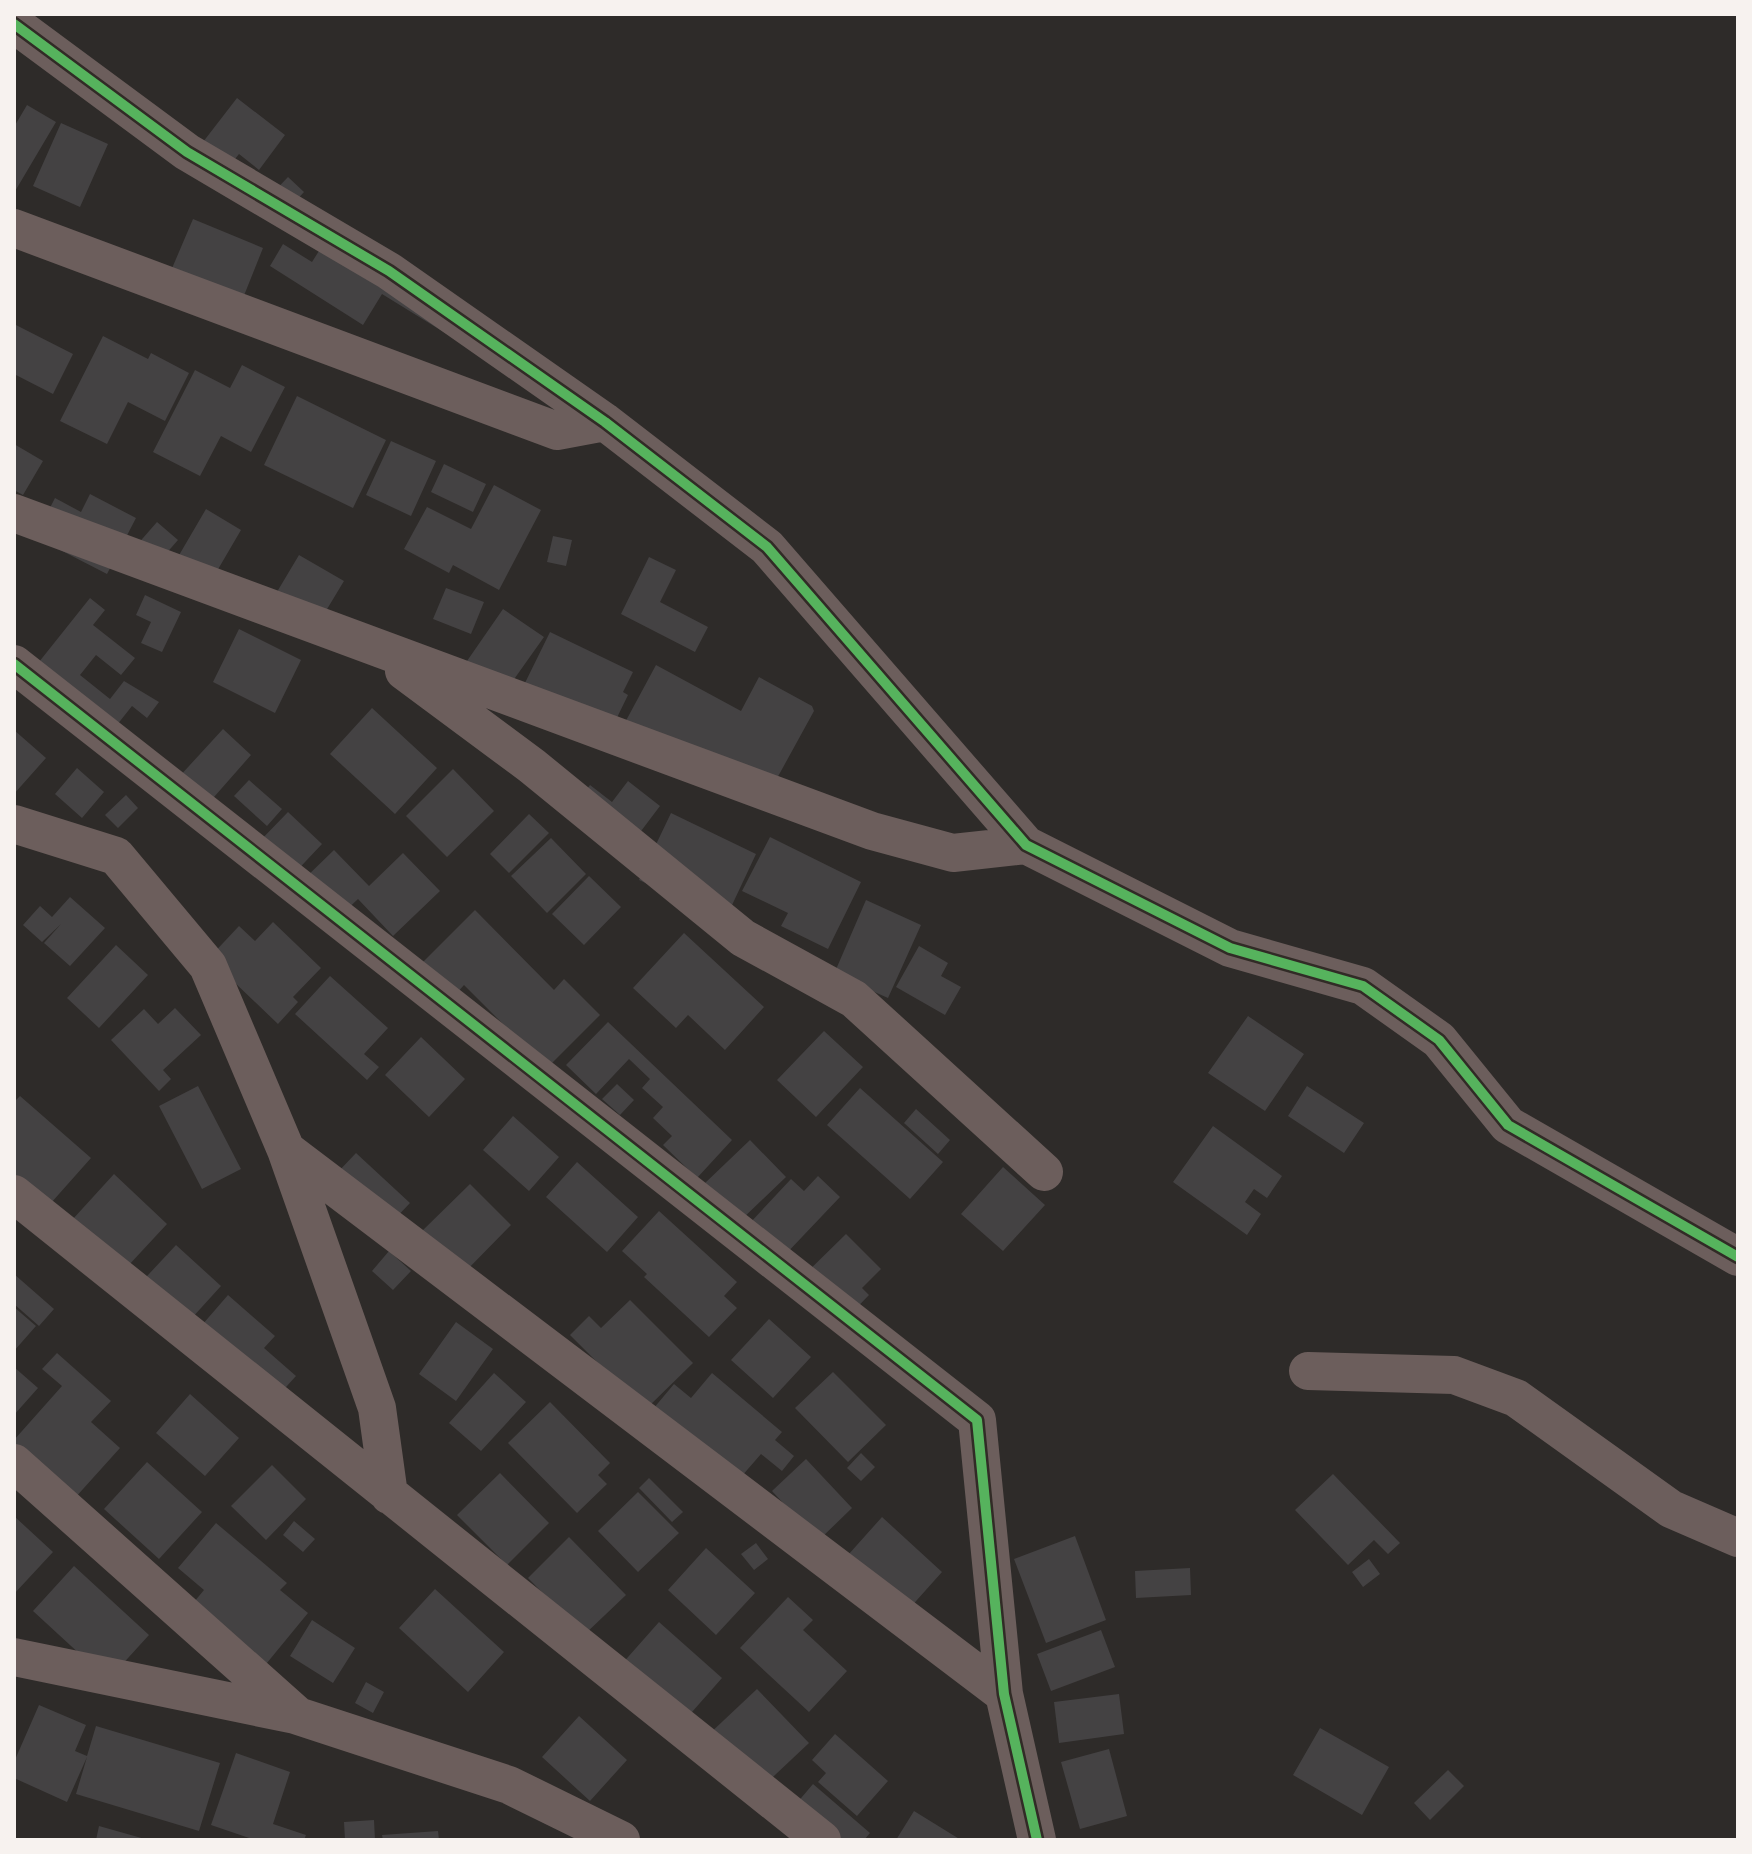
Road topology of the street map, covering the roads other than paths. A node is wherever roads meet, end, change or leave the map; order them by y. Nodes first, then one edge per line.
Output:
1 (14, 24) edge
2 (14, 228) edge
3 (605, 422) junction
4 (14, 513) edge
5 (367, 644) junction
6 (14, 664) edge
7 (14, 824) edge
8 (1026, 845) junction
9 (286, 1150) junction
10 (1044, 1172) dead end
11 (14, 1194) edge
12 (1738, 1257) edge
13 (1308, 1371) dead end
14 (14, 1463) edge
15 (389, 1495) junction
16 (1738, 1538) edge
17 (14, 1657) edge
18 (1004, 1694) junction
19 (298, 1716) junction
20 (621, 1840) edge
21 (822, 1840) edge
22 (1037, 1840) edge

1 - 3 street
2 - 3 street
3 - 8 street
4 - 5 street
5 - 8 street
5 - 10 street
6 - 18 street
7 - 9 street
8 - 12 street
9 - 15 street
9 - 18 street
11 - 15 street
13 - 16 street
14 - 19 street
15 - 21 street
17 - 19 street
18 - 22 street
19 - 20 street

